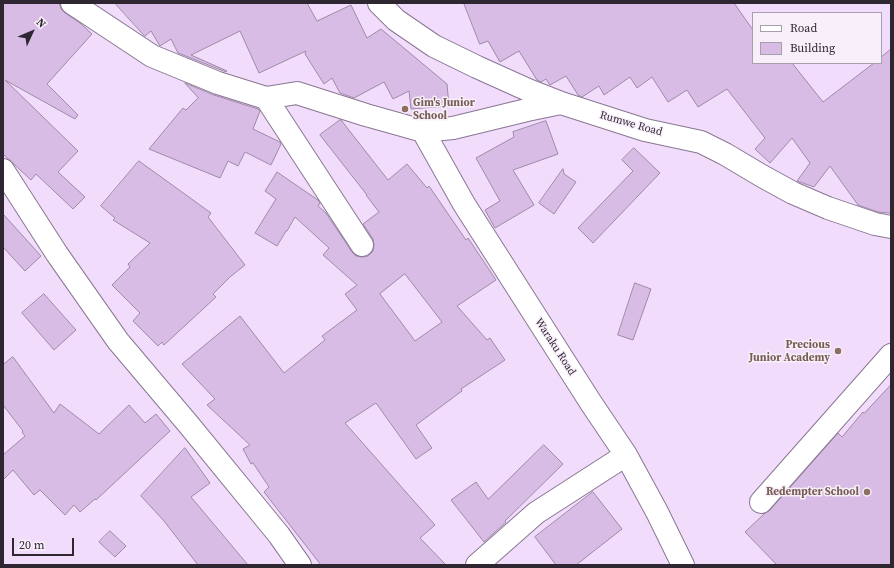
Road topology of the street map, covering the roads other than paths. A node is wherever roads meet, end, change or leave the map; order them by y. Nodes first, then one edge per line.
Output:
1 (72, 3) edge
2 (379, 3) edge
3 (266, 98) junction
4 (561, 103) junction
5 (423, 131) junction
6 (3, 170) edge
7 (891, 227) edge
8 (362, 245) dead end
9 (891, 355) edge
10 (626, 456) junction
11 (761, 502) dead end
12 (300, 565) edge
13 (477, 565) edge
14 (683, 565) edge

1 - 3 street
2 - 4 street, Rumwe Road
3 - 5 street
3 - 8 street
4 - 5 street
4 - 7 street, Rumwe Road
5 - 10 street, Waraku Road
6 - 12 street
9 - 11 street
10 - 13 street
10 - 14 street, Waraku Road

